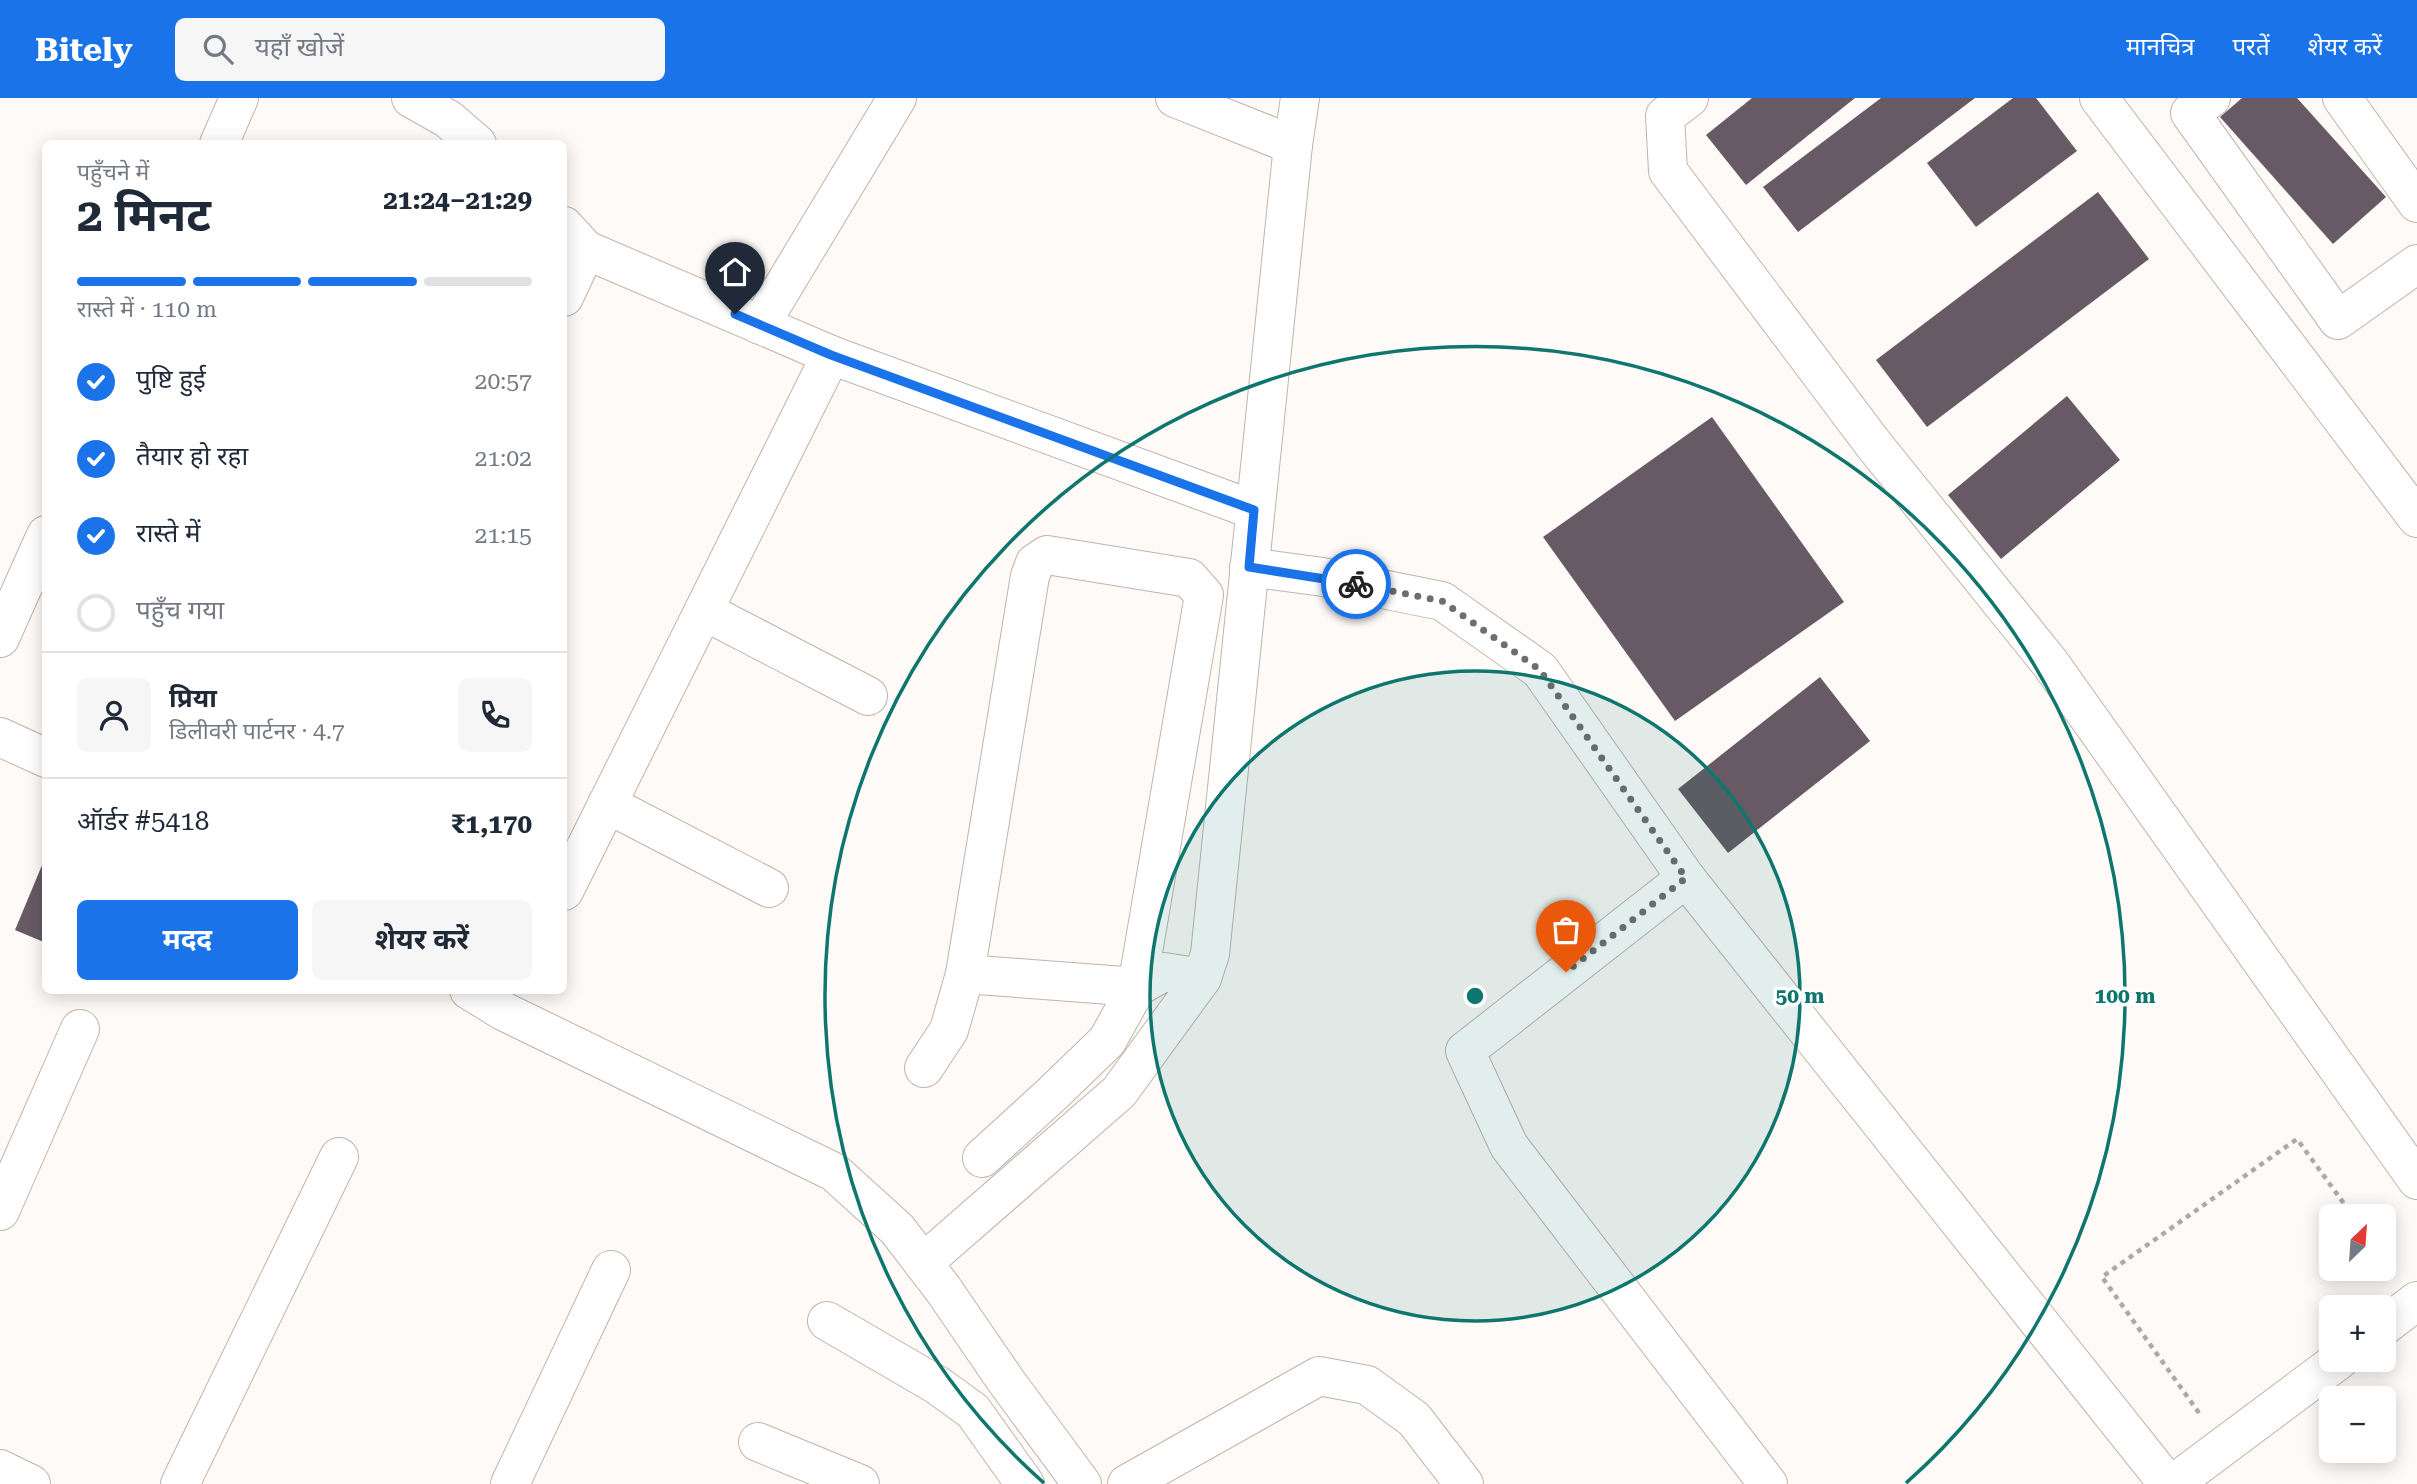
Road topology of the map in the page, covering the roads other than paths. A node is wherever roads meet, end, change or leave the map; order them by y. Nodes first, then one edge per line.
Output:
1 (239, 98) edge
2 (411, 98) edge
3 (897, 98) edge
4 (1175, 98) edge
5 (1300, 98) edge
6 (1689, 98) edge
7 (2099, 98) edge
8 (2211, 98) edge
9 (2342, 98) edge
10 (453, 108) edge
11 (221, 140) edge
12 (474, 140) edge
13 (1293, 145) junction
14 (2417, 203) edge
15 (575, 238) edge
16 (2417, 264) edge
17 (567, 281) edge
18 (760, 325) junction
19 (831, 355) junction
20 (1254, 510) junction
21 (2417, 518) edge
22 (42, 544) edge
23 (1249, 567) junction
24 (704, 611) junction
25 (0, 638) edge
26 (868, 696) dead end
27 (0, 737) edge
28 (42, 756) edge
29 (607, 804) junction
30 (1686, 878) junction
31 (567, 885) edge
32 (769, 888) dead end
33 (965, 974) junction
34 (1202, 978) junction
35 (1137, 987) junction
36 (484, 994) edge
37 (509, 1001) edge
38 (80, 1029) dead end
39 (924, 1068) dead end
40 (339, 1157) dead end
41 (982, 1158) dead end
42 (2417, 1180) edge
43 (0, 1211) edge
44 (923, 1263) junction
45 (611, 1270) dead end
46 (2417, 1301) edge
47 (2396, 1317) edge
48 (827, 1321) dead end
49 (2323, 1372) edge
50 (758, 1442) dead end
51 (0, 1469) edge
52 (31, 1484) edge
53 (180, 1484) edge
54 (510, 1484) edge
55 (860, 1484) edge
56 (1025, 1484) edge
57 (1082, 1484) edge
58 (1127, 1484) edge
59 (1464, 1484) edge
60 (1768, 1484) edge
61 (2171, 1484) edge

1 - 11 street
2 - 10 street
3 - 18 street
4 - 13 street
5 - 13 street
6 - 42 street
7 - 21 street
8 - 16 street
9 - 14 street
10 - 12 street
13 - 20 street
15 - 17 street
15 - 18 street
18 - 19 street
19 - 20 street
19 - 24 street
20 - 23 street
22 - 25 street
23 - 30 street
23 - 34 street
24 - 26 street
24 - 29 street
27 - 28 street
29 - 31 street
29 - 32 street
30 - 60 street
30 - 61 street
33 - 35 street
33 - 35 street
33 - 39 street
34 - 35 street
34 - 44 street
35 - 41 street
36 - 37 street
37 - 44 street
38 - 43 street
40 - 53 street
44 - 57 street
45 - 54 street
46 - 47 street
48 - 56 street
49 - 61 street
50 - 55 street
51 - 52 street
58 - 59 street

